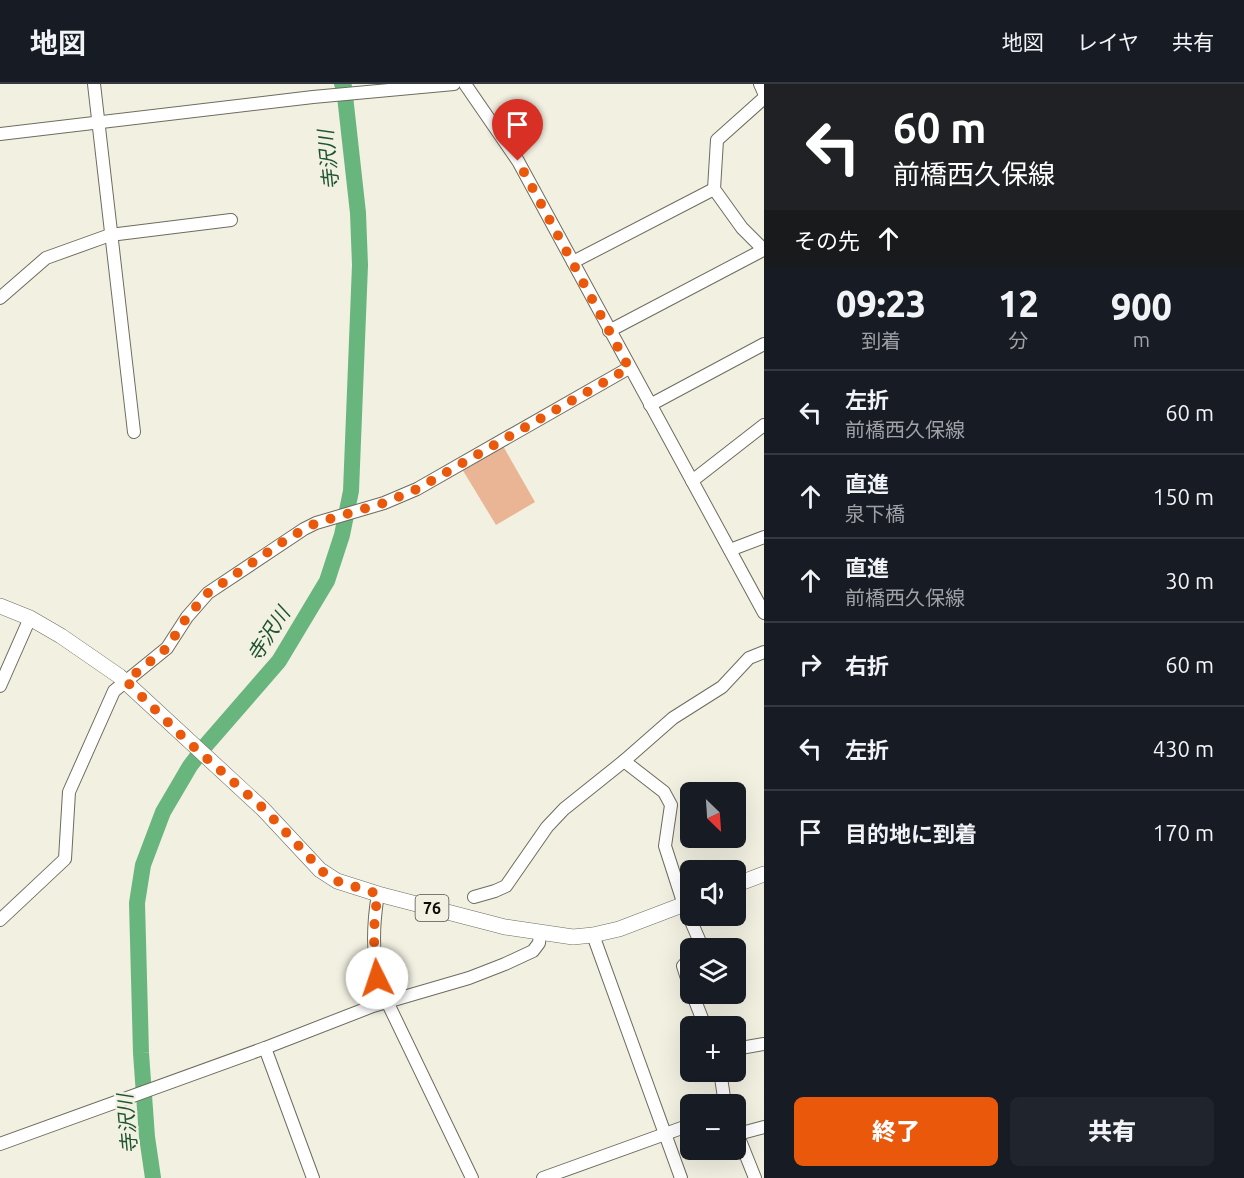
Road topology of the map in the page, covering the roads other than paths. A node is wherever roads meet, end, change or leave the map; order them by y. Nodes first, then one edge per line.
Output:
1 (94, 84) edge
2 (453, 84) edge
3 (465, 84) edge
4 (760, 84) edge
5 (764, 93) edge
6 (764, 98) edge
7 (99, 122) junction
8 (0, 134) edge
9 (714, 189) junction
10 (231, 220) dead end
11 (111, 235) junction
12 (764, 250) edge
13 (573, 262) junction
14 (0, 298) edge
15 (609, 331) junction
16 (764, 344) edge
17 (629, 368) junction
18 (651, 405) junction
19 (764, 425) edge
20 (134, 432) dead end
21 (692, 481) junction
22 (764, 537) edge
23 (730, 550) junction
24 (0, 606) edge
25 (764, 613) edge
26 (30, 618) junction
27 (764, 652) edge
28 (126, 681) junction
29 (0, 686) edge
30 (624, 761) junction
31 (764, 874) edge
32 (746, 881) edge
33 (680, 885) edge
34 (378, 894) junction
35 (474, 897) dead end
36 (680, 906) edge
37 (0, 920) edge
38 (540, 933) junction
39 (593, 935) junction
40 (386, 1002) junction
41 (764, 1044) edge
42 (746, 1047) edge
43 (265, 1048) junction
44 (764, 1127) edge
45 (680, 1129) edge
46 (746, 1130) edge
47 (665, 1135) junction
48 (0, 1144) edge
49 (746, 1154) edge
50 (313, 1178) edge
51 (472, 1178) edge
52 (543, 1178) edge
53 (681, 1178) edge
54 (755, 1178) edge

1 - 7 street
2 - 7 street
3 - 13 street
4 - 5 street
6 - 9 street
7 - 8 street
7 - 11 street
9 - 12 street
9 - 13 street
10 - 11 street
11 - 14 street
11 - 20 street
12 - 15 street
13 - 15 street
15 - 17 street
16 - 18 street
17 - 18 street
17 - 28 street
18 - 21 street
19 - 21 street
21 - 23 street
22 - 23 street
23 - 25 street
24 - 26 main road, 76
26 - 28 main road, 76
26 - 29 street
27 - 30 street
28 - 34 main road, 76
28 - 37 street
30 - 33 street
30 - 35 street
31 - 32 main road
34 - 38 main road, 76
34 - 40 street
36 - 39 main road, 76
38 - 39 main road, 76
38 - 40 street
39 - 47 street
40 - 43 street
40 - 51 street
41 - 42 street
43 - 48 street
43 - 50 street
44 - 46 street
45 - 47 street
47 - 52 street
47 - 53 street
49 - 54 street

